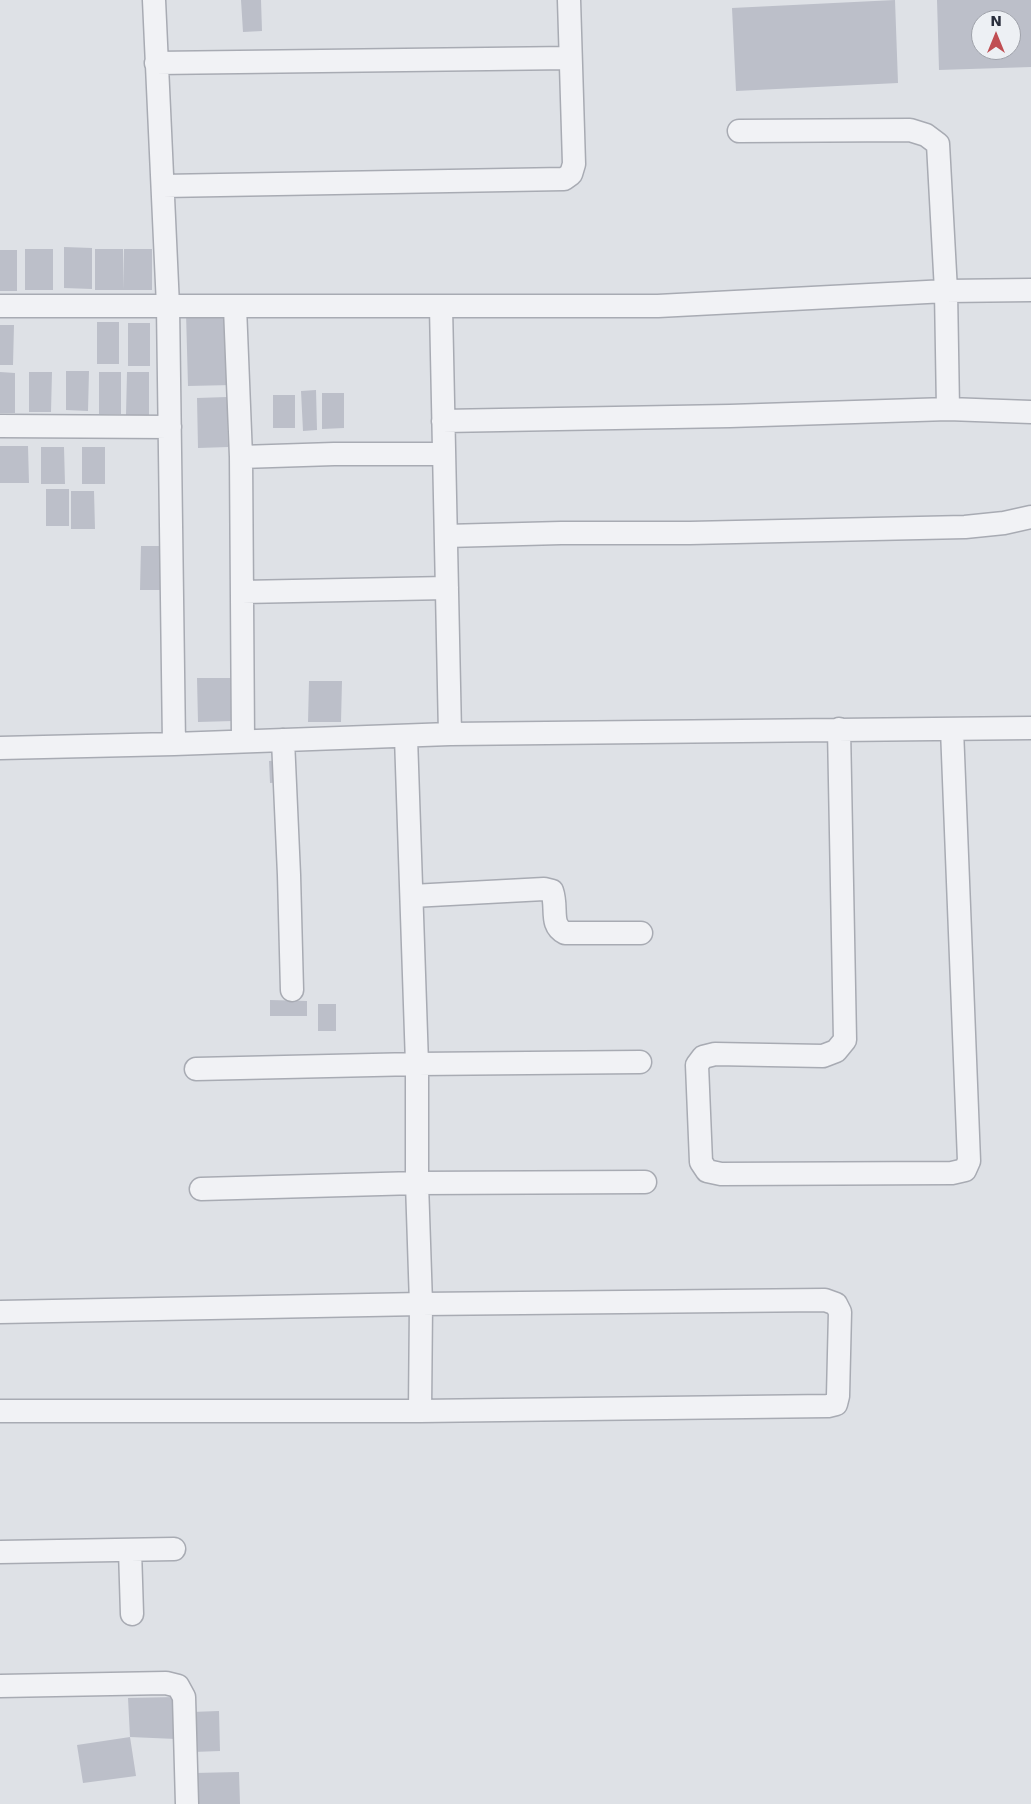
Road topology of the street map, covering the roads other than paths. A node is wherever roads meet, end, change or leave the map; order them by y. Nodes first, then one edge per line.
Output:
1 (154, 0) edge
2 (569, 0) edge
3 (570, 58) junction
4 (156, 63) junction
5 (739, 131) dead end
6 (163, 186) junction
7 (1031, 290) edge
8 (946, 291) junction
9 (0, 306) edge
10 (168, 306) junction
11 (235, 307) junction
12 (441, 307) junction
13 (948, 409) junction
14 (1031, 412) edge
15 (443, 421) junction
16 (0, 426) edge
17 (170, 427) junction
18 (443, 454) junction
19 (242, 458) junction
20 (1031, 518) edge
21 (446, 536) junction
22 (447, 588) junction
23 (242, 592) junction
24 (1031, 728) edge
25 (839, 730) junction
26 (952, 730) junction
27 (450, 734) junction
28 (406, 737) junction
29 (283, 740) junction
30 (243, 741) junction
31 (174, 744) junction
32 (0, 748) edge
33 (412, 896) junction
34 (641, 932) dead end
35 (292, 990) dead end
36 (640, 1062) dead end
37 (417, 1064) junction
38 (196, 1069) dead end
39 (417, 1182) junction
40 (645, 1182) dead end
41 (201, 1189) dead end
42 (421, 1304) junction
43 (0, 1312) edge
44 (0, 1411) edge
45 (420, 1411) junction
46 (174, 1549) dead end
47 (130, 1550) junction
48 (0, 1552) edge
49 (132, 1614) dead end
50 (0, 1686) edge
51 (186, 1804) edge

1 - 4 street
2 - 3 street
3 - 4 street
3 - 6 street
4 - 6 street
5 - 8 street
6 - 10 street
7 - 8 street
8 - 12 street
8 - 13 street
9 - 10 street
10 - 11 street
10 - 17 street
11 - 12 street
11 - 19 street
12 - 15 street
13 - 14 street
13 - 15 street
15 - 18 street
16 - 17 street
17 - 31 street
18 - 19 street
18 - 21 street
19 - 23 street
20 - 21 street
21 - 22 street
22 - 23 street
22 - 27 street
23 - 30 street
24 - 26 street
25 - 26 street
25 - 26 street
25 - 27 street
27 - 28 street
28 - 29 street
28 - 33 street
29 - 30 street
29 - 35 street
30 - 31 street
31 - 32 street
33 - 34 street
33 - 37 street
36 - 37 street
37 - 38 street
37 - 39 street
39 - 40 street
39 - 41 street
39 - 42 street
42 - 43 street
42 - 45 street
42 - 45 street
44 - 45 street
46 - 47 street
47 - 48 street
47 - 49 street
50 - 51 street

